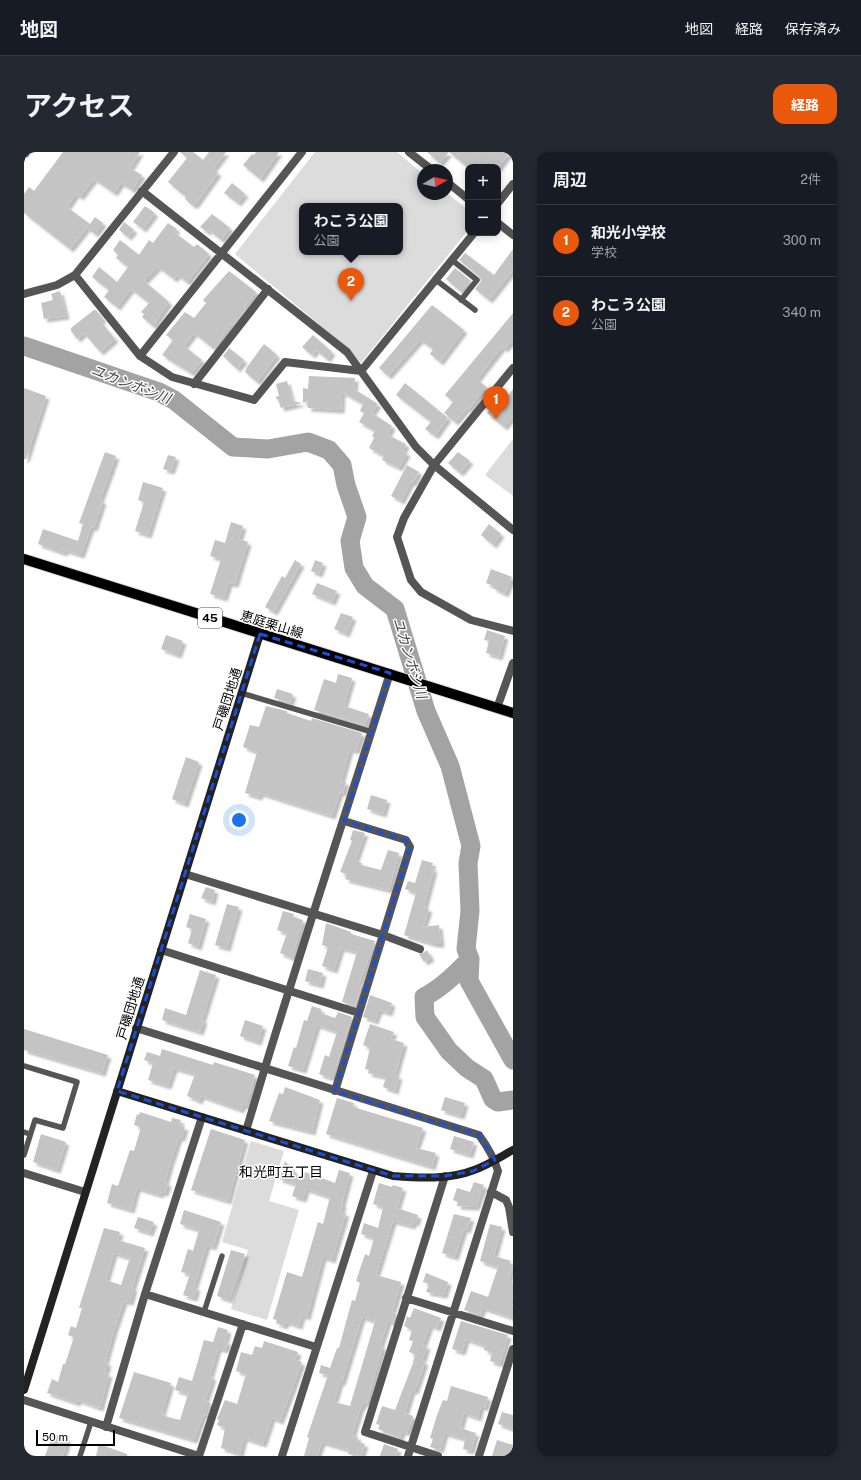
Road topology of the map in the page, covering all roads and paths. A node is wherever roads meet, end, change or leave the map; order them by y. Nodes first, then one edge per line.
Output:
1 (174, 152) edge
2 (302, 152) edge
3 (414, 153) edge
4 (426, 164) edge
5 (513, 184) edge
6 (453, 187) edge
7 (142, 191) junction
8 (465, 197) edge
9 (500, 200) edge
10 (501, 225) edge
11 (513, 235) edge
12 (472, 236) edge
13 (222, 254) junction
14 (452, 260) junction
15 (75, 275) junction
16 (436, 280) junction
17 (268, 289) junction
18 (24, 294) edge
19 (462, 300) junction
20 (475, 310) dead end
21 (140, 356) junction
22 (513, 368) edge
23 (361, 371) junction
24 (194, 384) junction
25 (434, 465) junction
26 (513, 530) edge
27 (24, 558) edge
28 (513, 632) edge
29 (260, 634) junction
30 (513, 662) edge
31 (393, 675) junction
32 (242, 693) junction
33 (497, 708) junction
34 (513, 713) edge
35 (372, 732) junction
36 (344, 821) junction
37 (185, 874) junction
38 (313, 913) junction
39 (383, 935) junction
40 (420, 949) dead end
41 (161, 950) junction
42 (289, 992) junction
43 (359, 1013) junction
44 (136, 1028) junction
45 (24, 1066) edge
46 (264, 1069) junction
47 (118, 1091) junction
48 (335, 1091) junction
49 (202, 1117) junction
50 (246, 1131) junction
51 (24, 1132) edge
52 (30, 1134) junction
53 (513, 1150) edge
54 (24, 1155) edge
55 (495, 1160) junction
56 (373, 1171) junction
57 (24, 1173) edge
58 (445, 1176) junction
59 (85, 1192) junction
60 (491, 1192) junction
61 (513, 1232) edge
62 (222, 1256) dead end
63 (144, 1294) junction
64 (406, 1298) junction
65 (204, 1312) junction
66 (454, 1312) junction
67 (243, 1324) junction
68 (513, 1331) edge
69 (316, 1347) junction
70 (513, 1349) edge
71 (24, 1390) edge
72 (24, 1400) edge
73 (91, 1422) junction
74 (106, 1427) junction
75 (410, 1447) junction
76 (80, 1456) edge
77 (199, 1456) edge
78 (282, 1456) edge
79 (408, 1456) edge
80 (438, 1456) edge
81 (479, 1456) edge

1 - 7 street
2 - 13 street
3 - 4 street
5 - 9 street
6 - 8 street
7 - 13 street
7 - 15 street
10 - 11 street
12 - 14 street
13 - 17 street
13 - 21 street
14 - 16 street
14 - 19 lane
15 - 18 street
15 - 21 street
16 - 19 lane
16 - 23 street
17 - 23 street
17 - 24 street
19 - 20 lane
21 - 24 street
22 - 25 street
23 - 24 street
23 - 25 street
25 - 26 street
25 - 28 street
27 - 29 main road, 恵庭栗山線 / 45
29 - 31 main road, 恵庭栗山線 / 45
29 - 32 street, 戸磯団地通
30 - 33 street
31 - 33 main road, 恵庭栗山線 / 45
31 - 35 street
32 - 35 lane
32 - 37 street, 戸磯団地通
33 - 34 main road, 恵庭栗山線 / 45
35 - 36 street
36 - 38 street
36 - 39 street
37 - 38 street
37 - 41 street, 戸磯団地通
38 - 39 street
38 - 42 street
39 - 40 street
39 - 43 street
41 - 42 street
41 - 44 street, 戸磯団地通
42 - 43 street
42 - 46 street
43 - 48 street
44 - 46 street
44 - 47 street, 戸磯団地通
45 - 52 lane
46 - 48 street
46 - 50 street
47 - 49 street
47 - 59 street, 戸磯団地通
48 - 55 street
49 - 50 street
49 - 63 street
50 - 56 street
51 - 52 lane
52 - 54 lane
53 - 55 street
55 - 58 street
55 - 60 street
56 - 58 street
56 - 69 street
57 - 59 street
58 - 64 street
59 - 71 street, 戸磯団地通
60 - 61 street
60 - 66 street
62 - 65 lane
63 - 65 street
63 - 74 street
64 - 66 street
64 - 75 street
65 - 67 street
66 - 68 street
66 - 75 street
67 - 69 street
67 - 77 street
69 - 78 street
70 - 81 street
72 - 73 street
73 - 74 street
73 - 76 lane
74 - 77 street
75 - 79 street
75 - 80 street

